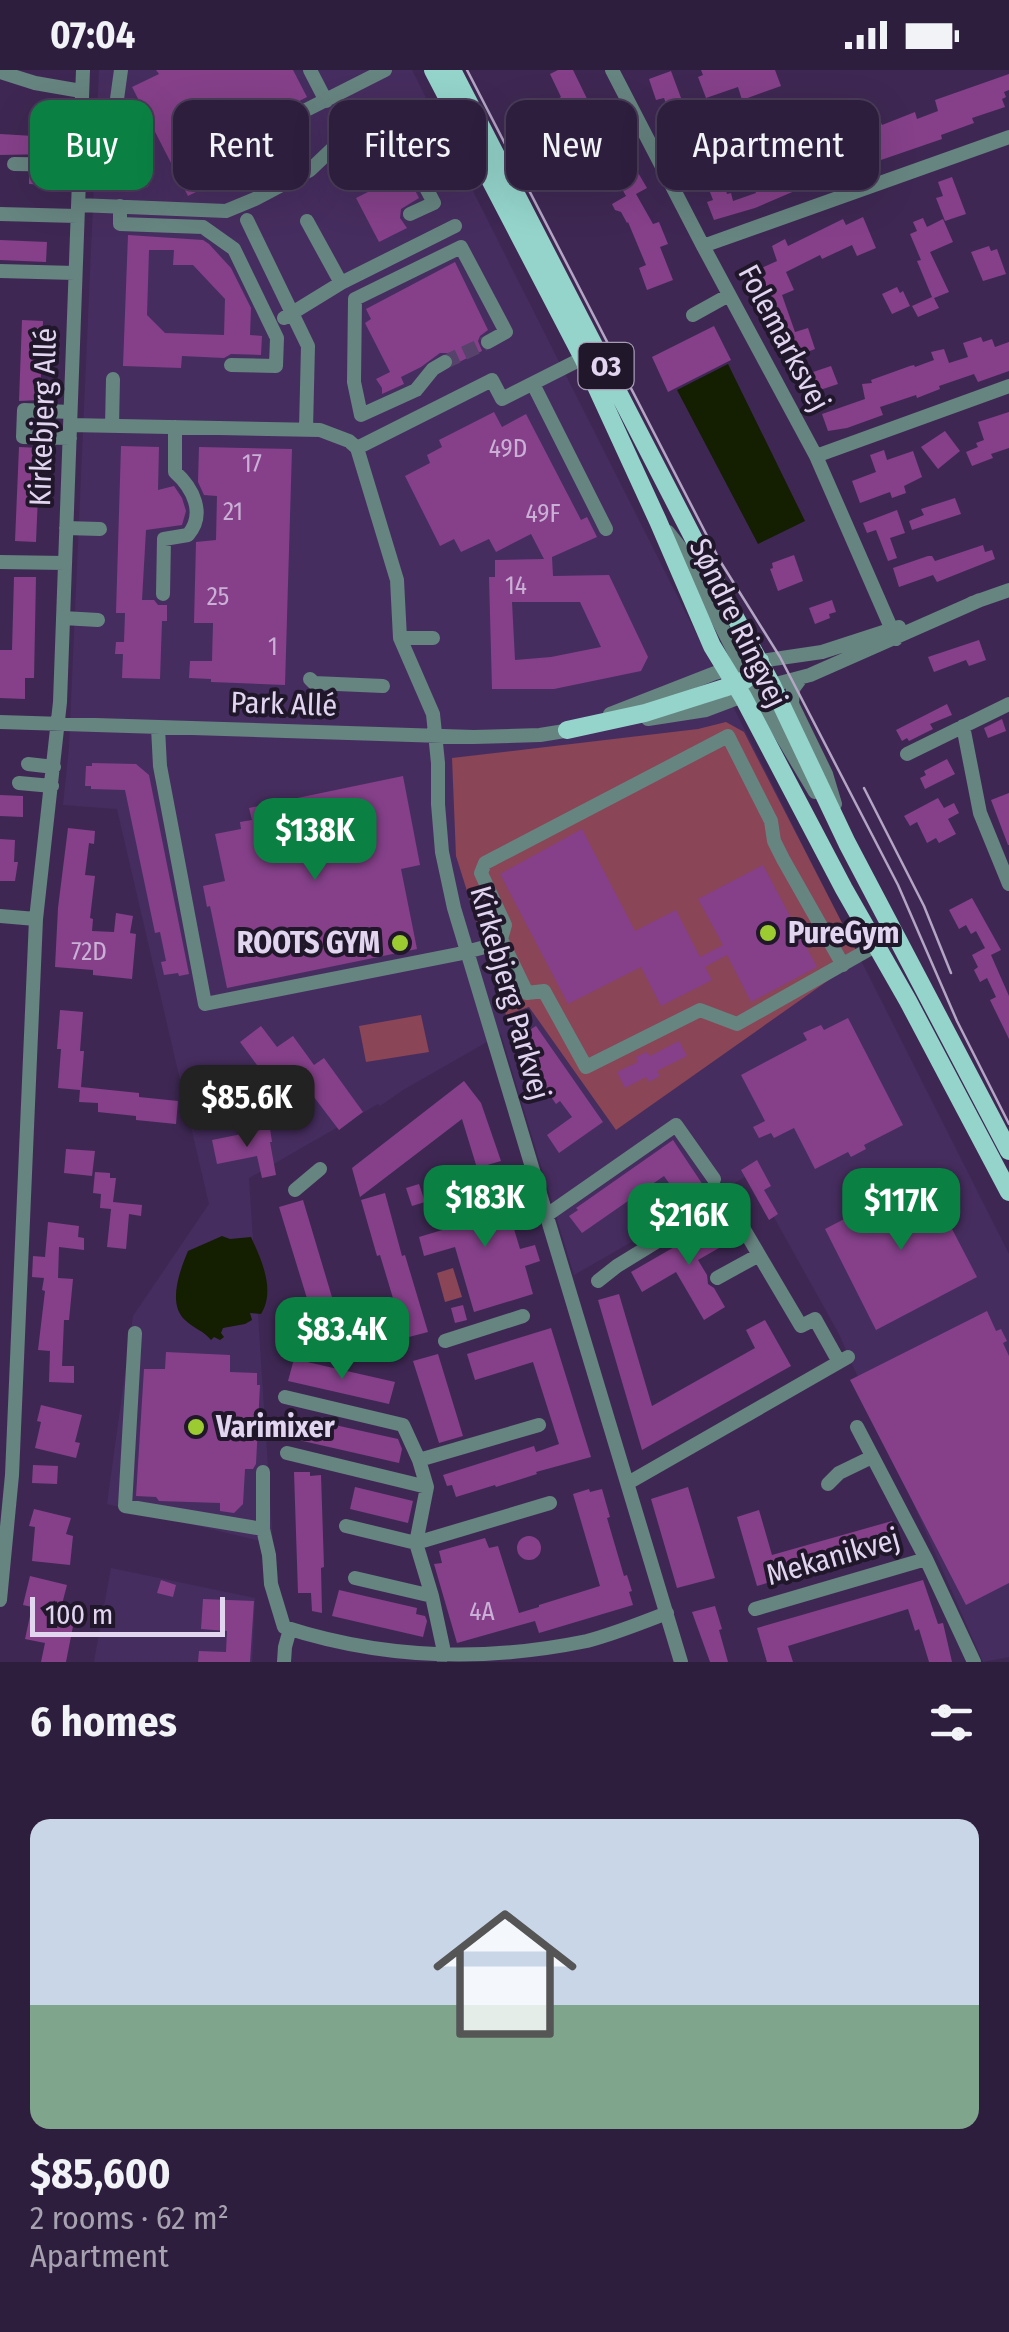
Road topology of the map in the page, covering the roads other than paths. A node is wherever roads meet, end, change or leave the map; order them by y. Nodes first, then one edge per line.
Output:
1 (83, 70) edge
2 (120, 70) edge
3 (310, 70) edge
4 (433, 70) edge
5 (452, 70) edge
6 (614, 70) edge
7 (379, 71) edge
8 (3, 79) edge
9 (81, 91) junction
10 (81, 100) edge
11 (118, 100) edge
12 (326, 101) junction
13 (309, 109) edge
14 (1009, 136) edge
15 (14, 164) dead end
16 (30, 166) edge
17 (79, 190) edge
18 (120, 206) junction
19 (78, 211) junction
20 (0, 214) edge
21 (410, 214) dead end
22 (247, 220) dead end
23 (307, 221) dead end
24 (455, 226) dead end
25 (702, 246) junction
26 (0, 272) edge
27 (75, 273) junction
28 (341, 283) junction
29 (729, 295) junction
30 (292, 314) junction
31 (693, 314) dead end
32 (272, 326) junction
33 (488, 342) dead end
34 (582, 358) junction
35 (445, 362) tunnel mouth
36 (231, 365) dead end
37 (113, 379) dead end
38 (533, 384) junction
39 (1009, 386) edge
40 (361, 416) junction
41 (70, 425) junction
42 (112, 426) junction
43 (175, 427) junction
44 (306, 429) junction
45 (352, 445) junction
46 (816, 456) junction
47 (66, 528) junction
48 (606, 528) dead end
49 (100, 530) dead end
50 (0, 562) edge
51 (65, 564) junction
52 (1009, 590) edge
53 (163, 594) dead end
54 (63, 618) junction
55 (98, 620) dead end
56 (894, 634) junction
57 (400, 638) junction
58 (433, 638) dead end
59 (802, 677) junction
60 (748, 678) junction
61 (310, 679) dead end
62 (382, 686) dead end
63 (1009, 704) edge
64 (0, 722) edge
65 (58, 724) junction
66 (963, 726) junction
67 (158, 728) junction
68 (567, 730) joint
69 (436, 736) junction
70 (908, 754) dead end
71 (28, 764) dead end
72 (54, 767) junction
73 (19, 784) dead end
74 (52, 786) junction
75 (847, 842) junction
76 (1009, 884) edge
77 (0, 916) edge
78 (36, 919) junction
79 (500, 939) junction
80 (875, 946) junction
81 (468, 952) junction
82 (843, 965) junction
83 (1009, 1151) edge
84 (320, 1169) dead end
85 (714, 1179) dead end
86 (295, 1190) dead end
87 (1009, 1192) edge
88 (547, 1215) junction
89 (759, 1254) junction
90 (718, 1278) dead end
91 (598, 1280) dead end
92 (523, 1316) dead end
93 (135, 1333) dead end
94 (445, 1342) dead end
95 (285, 1397) dead end
96 (539, 1425) dead end
97 (7, 1427) edge
98 (857, 1427) dead end
99 (287, 1453) dead end
100 (872, 1457) junction
101 (418, 1460) junction
102 (263, 1472) dead end
103 (628, 1484) junction
104 (828, 1484) dead end
105 (427, 1487) junction
106 (550, 1503) dead end
107 (346, 1526) dead end
108 (263, 1529) junction
109 (416, 1543) junction
110 (926, 1559) junction
111 (354, 1578) dead end
112 (432, 1596) junction
113 (0, 1600) edge
114 (755, 1609) dead end
115 (667, 1613) junction
116 (290, 1629) junction
117 (442, 1657) junction
118 (463, 1660) edge
119 (284, 1662) edge
120 (681, 1662) edge
121 (974, 1662) edge

1 - 9 street, Kirkebjerg Allé
2 - 11 street
3 - 12 street
4 - 34 main road, Søndre Ringvej / O3
5 - 60 main road, Søndre Ringvej / O3
6 - 25 street, Folemarksvej
7 - 12 street
8 - 9 street
9 - 10 street, Kirkebjerg Allé
12 - 13 street
14 - 25 street
15 - 16 street
17 - 19 street, Kirkebjerg Allé
18 - 19 street
18 - 21 street
18 - 32 street
19 - 20 street
19 - 27 street, Kirkebjerg Allé
22 - 30 street
23 - 28 street
24 - 28 street
25 - 29 street, Folemarksvej
26 - 27 street
27 - 41 street, Kirkebjerg Allé
28 - 30 street
29 - 31 street
29 - 46 street, Folemarksvej
30 - 32 street
30 - 44 street
32 - 36 street
33 - 40 street
34 - 38 street
34 - 60 main road, Søndre Ringvej / O3
35 - 40 street
37 - 42 street
38 - 45 street
38 - 48 street
39 - 46 street
40 - 45 street
41 - 42 street
41 - 47 street, Kirkebjerg Allé
42 - 43 street
43 - 44 street
43 - 53 street
44 - 45 street
45 - 57 street
46 - 56 street, Folemarksvej
47 - 49 street
47 - 51 street, Kirkebjerg Allé
50 - 51 street
51 - 54 street, Kirkebjerg Allé
52 - 56 street
54 - 55 street
54 - 65 street, Kirkebjerg Allé
56 - 59 street
56 - 60 street
57 - 58 street
57 - 69 street, Kirkebjerg Parkvej
59 - 60 street
59 - 75 street
60 - 68 main road
60 - 75 main road, Søndre Ringvej / O3
60 - 80 main road, Søndre Ringvej / O3
61 - 62 street
63 - 66 street
64 - 65 street, Park Allé
65 - 67 street, Park Allé
65 - 72 street, Kirkebjerg Allé
66 - 70 street
66 - 76 street
67 - 69 street, Park Allé
67 - 81 street
68 - 69 street, Park Allé
69 - 81 street, Kirkebjerg Parkvej
71 - 72 street
72 - 74 street, Kirkebjerg Allé
73 - 74 street
74 - 78 street, Kirkebjerg Allé
75 - 83 main road, Søndre Ringvej / O3
77 - 78 street
78 - 97 street, Kirkebjerg Allé
79 - 81 street
79 - 82 street
79 - 82 street
80 - 82 street
80 - 87 main road, Søndre Ringvej / O3
81 - 88 street, Kirkebjerg Parkvej
84 - 86 street
85 - 88 street
88 - 103 street, Kirkebjerg Parkvej
89 - 90 street
89 - 91 street
89 - 103 street
92 - 94 street
93 - 108 street
95 - 101 street
96 - 101 street
97 - 113 street, Kirkebjerg Allé
98 - 100 street, Mekanikvej
99 - 105 street
100 - 104 street
100 - 110 street, Mekanikvej
101 - 105 street
102 - 108 street
103 - 115 street, Kirkebjerg Parkvej
105 - 109 street
106 - 109 street
107 - 109 street
108 - 116 street
109 - 112 street
110 - 114 street, Mekanikvej
110 - 121 street, Mekanikvej
111 - 112 street
112 - 117 street
115 - 118 street
115 - 120 street, Kirkebjerg Parkvej
116 - 117 street
116 - 119 street
117 - 118 street

